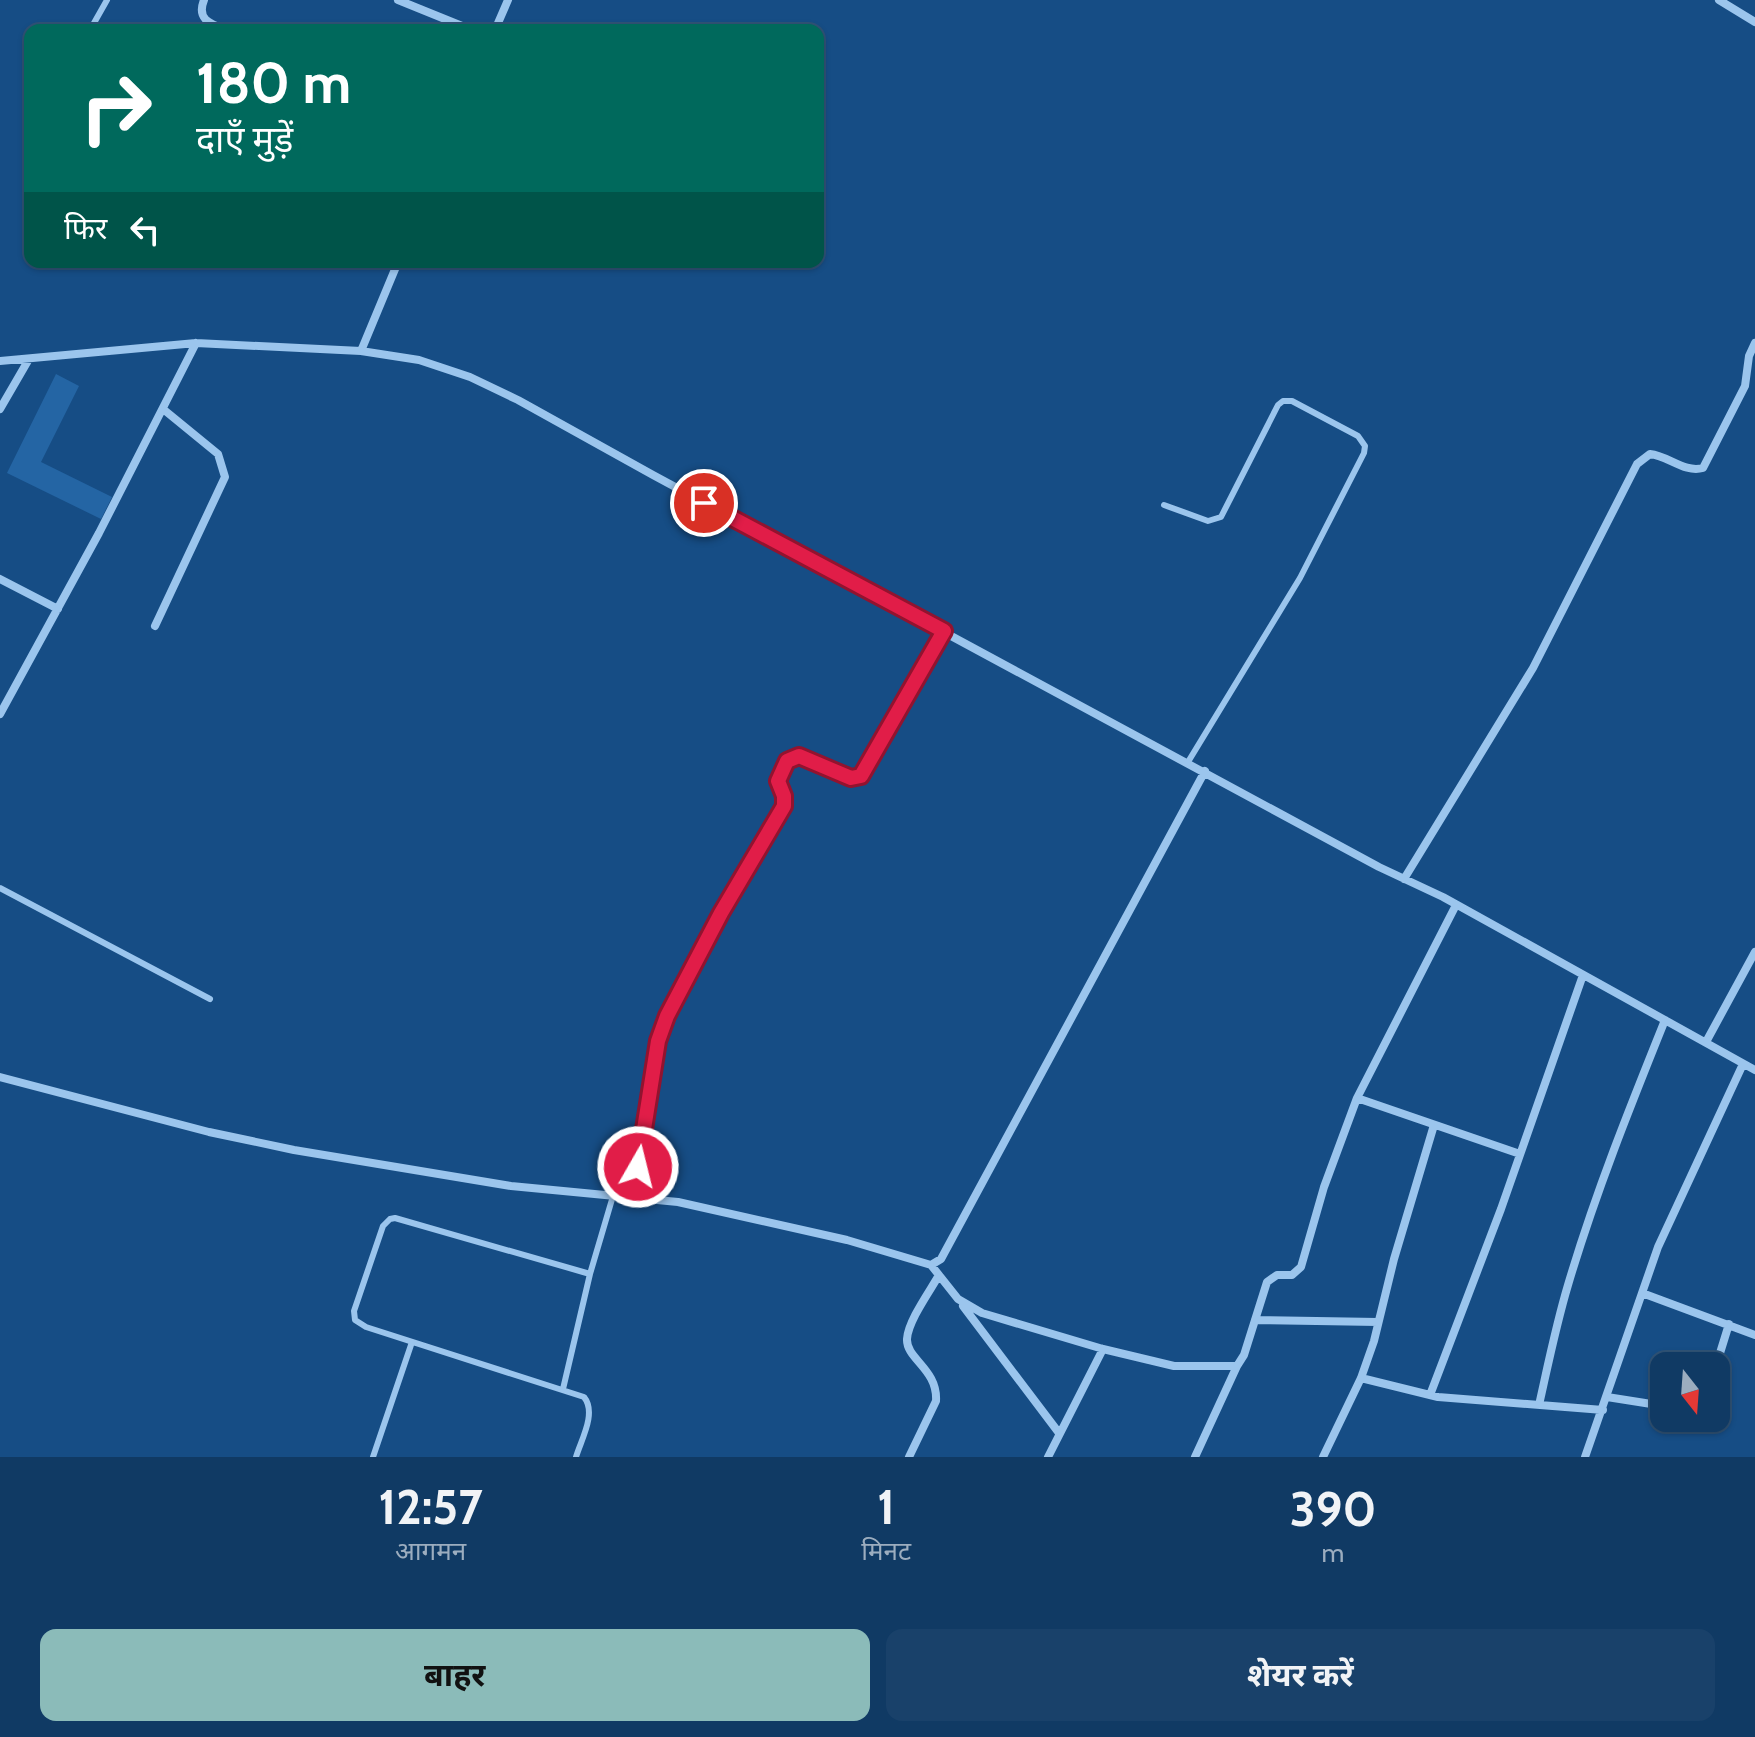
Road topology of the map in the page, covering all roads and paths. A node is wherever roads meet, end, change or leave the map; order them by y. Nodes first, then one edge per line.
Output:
1 (107, 0) edge
2 (204, 0) edge
3 (398, 0) edge
4 (508, 0) edge
5 (1719, 0) edge
6 (1736, 4) edge
7 (1755, 22) edge
8 (94, 23) dead end
9 (212, 24) edge
10 (457, 24) edge
11 (498, 24) edge
12 (396, 268) edge
13 (196, 343) junction
14 (1755, 343) edge
15 (361, 351) junction
16 (29, 359) junction
17 (0, 361) edge
18 (0, 409) edge
19 (163, 409) junction
20 (1164, 505) dead end
21 (0, 579) edge
22 (58, 609) junction
23 (155, 626) dead end
24 (944, 631) junction
25 (4, 699) edge
26 (0, 714) edge
27 (1188, 762) junction
28 (1205, 771) junction
29 (1404, 879) junction
30 (0, 888) edge
31 (1456, 905) junction
32 (1755, 952) edge
33 (1583, 975) junction
34 (210, 999) dead end
35 (1665, 1020) junction
36 (1706, 1042) junction
37 (1743, 1064) junction
38 (1755, 1070) edge
39 (0, 1077) edge
40 (1357, 1098) junction
41 (1434, 1125) junction
42 (1520, 1154) junction
43 (613, 1196) junction
44 (634, 1198) junction
45 (931, 1265) junction
46 (590, 1274) junction
47 (939, 1275) junction
48 (1642, 1293) junction
49 (958, 1299) junction
50 (1255, 1320) junction
51 (1378, 1322) junction
52 (1729, 1324) junction
53 (1755, 1335) edge
54 (412, 1342) junction
55 (1103, 1349) junction
56 (1720, 1352) edge
57 (1237, 1366) junction
58 (1361, 1378) junction
59 (563, 1389) junction
60 (1430, 1395) junction
61 (1607, 1397) junction
62 (1650, 1404) edge
63 (1539, 1405) junction
64 (1603, 1410) junction
65 (1059, 1433) junction
66 (373, 1457) edge
67 (576, 1457) edge
68 (909, 1457) edge
69 (1048, 1457) edge
70 (1195, 1457) edge
71 (1323, 1457) edge
72 (1585, 1457) edge

1 - 8 lane
2 - 9 street
3 - 10 street
4 - 11 street
5 - 6 street
6 - 7 street
12 - 15 street
13 - 15 street
13 - 16 street
13 - 19 street
14 - 29 street
15 - 24 street
16 - 17 street
16 - 18 street
19 - 22 street
19 - 23 street
20 - 27 lane
21 - 22 street
22 - 25 street
24 - 27 street
24 - 44 lane
25 - 26 street
27 - 28 street
28 - 29 street
28 - 45 street
29 - 31 street
30 - 34 lane
31 - 33 street
31 - 40 street
32 - 36 street
33 - 35 street
33 - 42 street
35 - 36 street
35 - 63 street
36 - 37 street
37 - 38 street
37 - 48 street
39 - 43 street
40 - 41 street
40 - 50 street
41 - 42 street
41 - 51 street
42 - 60 street
43 - 44 street
43 - 46 lane
44 - 45 street
45 - 47 street
46 - 54 lane
46 - 59 lane
47 - 49 street
47 - 68 street
48 - 52 street
48 - 61 street
49 - 55 street
49 - 65 street
50 - 51 street
50 - 57 street
51 - 58 street
52 - 53 street
52 - 56 street
54 - 59 lane
54 - 66 lane
55 - 57 street
55 - 65 street
57 - 70 street
58 - 60 street
58 - 71 street
59 - 67 lane
60 - 63 street
61 - 62 street
61 - 64 street
63 - 64 street
64 - 72 street
65 - 69 street

